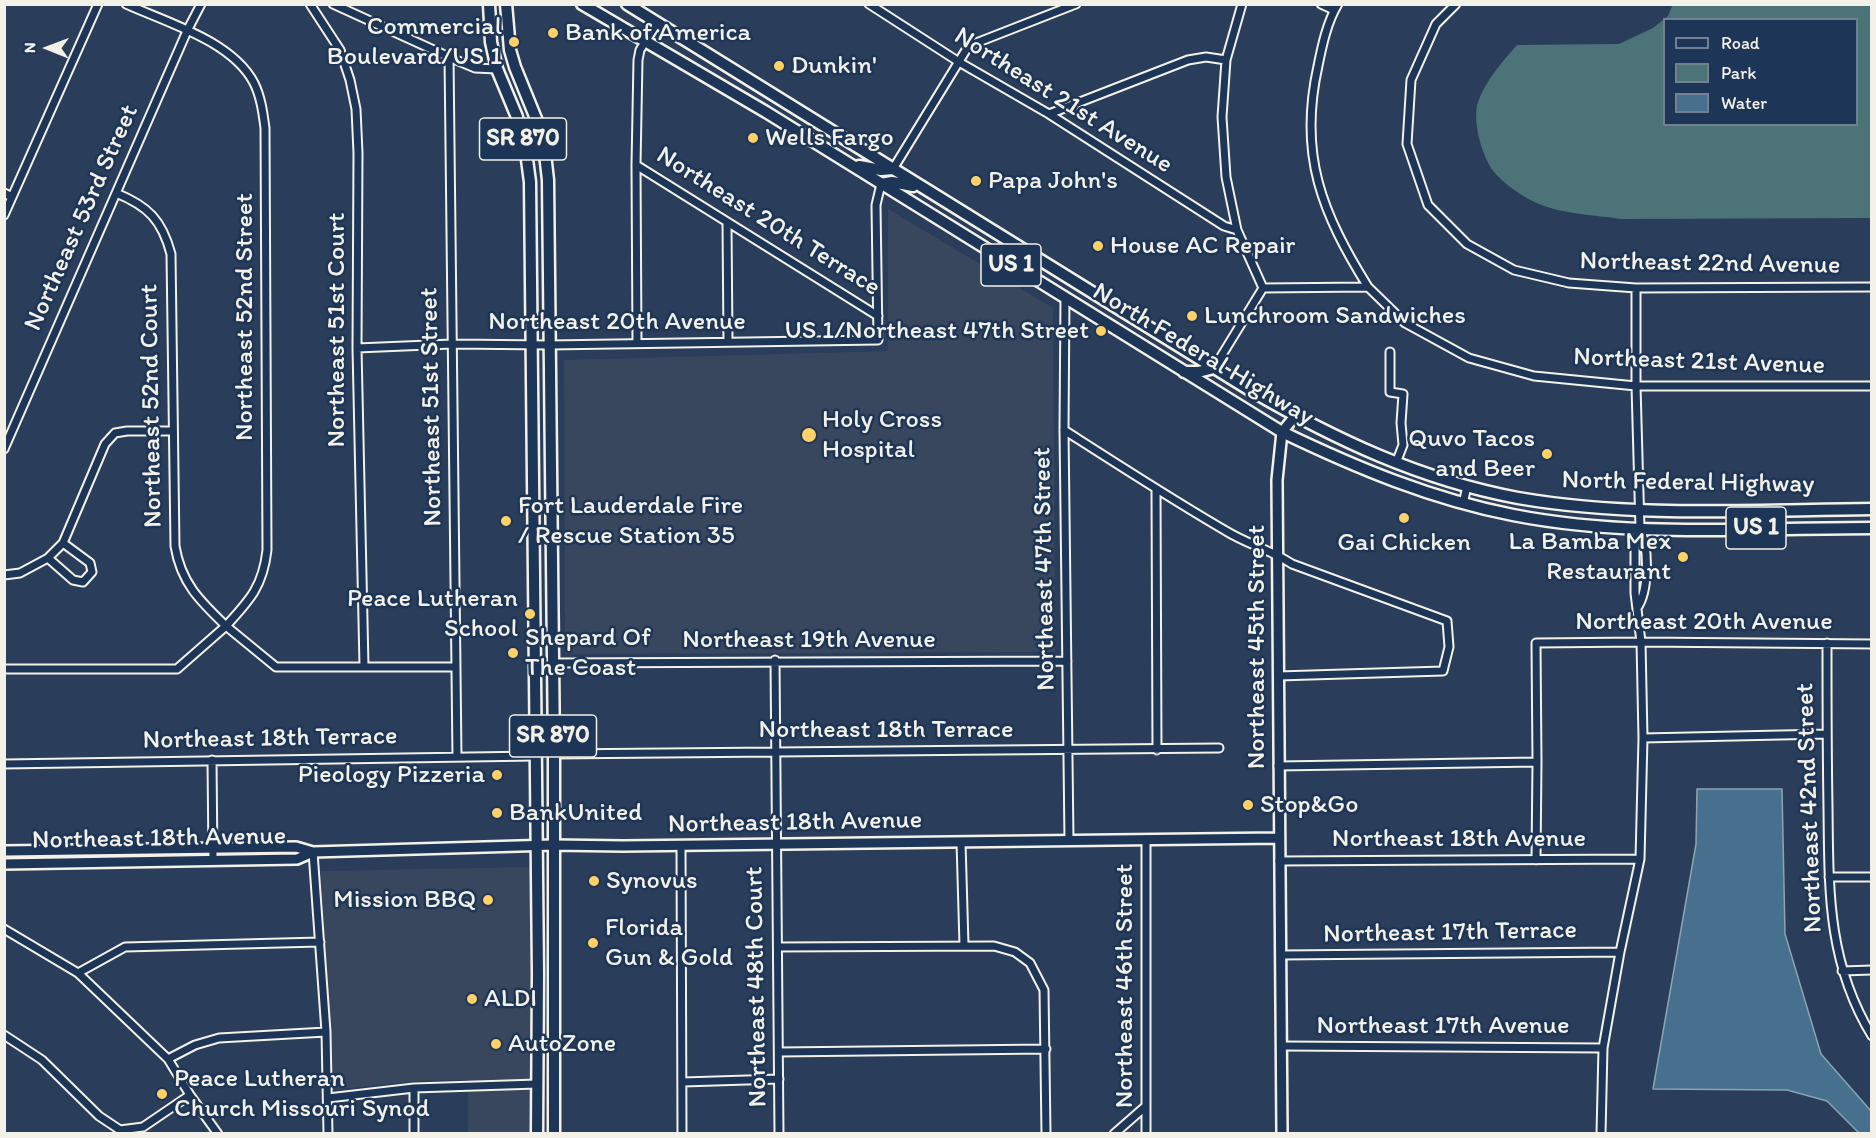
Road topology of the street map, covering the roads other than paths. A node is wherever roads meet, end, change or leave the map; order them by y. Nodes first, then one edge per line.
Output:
1 (98, 4) edge
2 (126, 4) edge
3 (201, 4) edge
4 (310, 4) edge
5 (333, 4) edge
6 (489, 4) edge
7 (506, 4) edge
8 (582, 4) edge
9 (627, 4) edge
10 (869, 4) edge
11 (1076, 4) edge
12 (1242, 4) edge
13 (1321, 4) edge
14 (1456, 4) edge
15 (1336, 7) edge
16 (657, 22) junction
17 (187, 31) junction
18 (646, 40) junction
19 (449, 57) junction
20 (1226, 60) junction
21 (959, 62) junction
22 (497, 69) junction
23 (794, 108) junction
24 (766, 112) junction
25 (1049, 114) junction
26 (850, 164) junction
27 (636, 165) junction
28 (893, 169) junction
29 (882, 184) junction
30 (922, 188) junction
31 (4, 193) edge
32 (116, 193) junction
33 (12, 197) junction
34 (4, 215) edge
35 (727, 223) junction
36 (1237, 230) junction
37 (1368, 287) junction
38 (1872, 287) edge
39 (1263, 288) junction
40 (1636, 288) junction
41 (1065, 297) junction
42 (878, 316) junction
43 (728, 342) junction
44 (637, 343) junction
45 (452, 344) junction
46 (532, 345) junction
47 (549, 345) junction
48 (357, 348) junction
49 (1390, 352) dead end
50 (1214, 368) junction
51 (1184, 372) junction
52 (1636, 386) junction
53 (1872, 386) edge
54 (1295, 416) junction
55 (1064, 430) junction
56 (174, 431) junction
57 (1282, 432) junction
58 (7, 435) edge
59 (4, 449) edge
60 (1396, 464) junction
61 (1467, 486) junction
62 (1156, 489) junction
63 (1462, 504) junction
64 (1872, 509) edge
65 (1640, 510) junction
66 (1797, 510) junction
67 (1780, 528) junction
68 (1872, 528) edge
69 (1640, 529) junction
70 (534, 536) junction
71 (63, 543) junction
72 (1277, 554) junction
73 (48, 558) junction
74 (551, 566) junction
75 (4, 575) edge
76 (226, 626) junction
77 (1641, 642) junction
78 (1827, 643) junction
79 (1872, 644) edge
80 (775, 660) junction
81 (1067, 660) junction
82 (552, 663) junction
83 (364, 666) junction
84 (456, 667) junction
85 (4, 669) edge
86 (1278, 676) junction
87 (1827, 734) junction
88 (1643, 738) junction
89 (1219, 748) dead end
90 (1069, 750) junction
91 (1157, 750) junction
92 (776, 752) junction
93 (554, 754) junction
94 (536, 756) junction
95 (457, 757) junction
96 (212, 760) junction
97 (1538, 762) junction
98 (4, 764) edge
99 (1278, 766) junction
100 (1278, 838) junction
101 (1146, 839) junction
102 (1069, 840) junction
103 (961, 842) junction
104 (777, 844) junction
105 (553, 845) junction
106 (681, 845) junction
107 (536, 846) junction
108 (213, 848) junction
109 (4, 851) edge
110 (313, 852) junction
111 (213, 860) junction
112 (1536, 860) junction
113 (1640, 860) junction
114 (1279, 861) junction
115 (4, 864) edge
116 (1872, 877) edge
117 (1829, 878) junction
118 (4, 929) edge
119 (320, 942) junction
120 (964, 945) junction
121 (778, 947) junction
122 (1620, 952) junction
123 (1281, 955) junction
124 (1872, 970) edge
125 (1842, 971) junction
126 (78, 973) junction
127 (326, 1032) junction
128 (4, 1035) edge
129 (1872, 1036) edge
130 (1282, 1046) junction
131 (1604, 1048) junction
132 (1046, 1049) junction
133 (779, 1052) junction
134 (168, 1059) junction
135 (779, 1080) junction
136 (683, 1082) junction
137 (537, 1084) junction
138 (414, 1088) junction
139 (190, 1095) junction
140 (328, 1098) junction
141 (1146, 1106) junction
142 (218, 1134) edge
143 (328, 1134) edge
144 (414, 1134) edge
145 (537, 1134) edge
146 (554, 1134) edge
147 (682, 1134) edge
148 (780, 1134) edge
149 (1046, 1134) edge
150 (1114, 1134) edge
151 (1146, 1134) edge
152 (1282, 1134) edge
153 (1601, 1134) edge

1 - 33 street
2 - 17 street
3 - 17 street, Northeast 53rd Street
4 - 48 street, Northeast 51st Court
5 - 19 street
6 - 22 main road, SR 870
7 - 47 main road, SR 870
8 - 18 main road, North Federal Highway / US 1
9 - 16 main road, North Federal Highway / US 1
10 - 21 street, Northeast 21st Avenue
11 - 21 street
12 - 20 street
13 - 15 street
14 - 40 street, Northeast 22nd Avenue
15 - 37 street, Northeast 21st Avenue
16 - 18 street
16 - 23 main road, North Federal Highway / US 1
17 - 32 street, Northeast 53rd Street
17 - 76 street, Northeast 52nd Street
18 - 24 main road, North Federal Highway / US 1
18 - 27 street
19 - 22 street
19 - 45 street, Northeast 51st Street
20 - 25 street
20 - 36 street
21 - 25 street, Northeast 21st Avenue
21 - 28 street
22 - 46 main road, SR 870
23 - 24 main road
23 - 28 main road, North Federal Highway / US 1
24 - 26 main road, North Federal Highway / US 1
25 - 36 street, Northeast 21st Avenue
26 - 28 main road
26 - 29 main road, North Federal Highway / US 1
27 - 35 street, Northeast 20th Terrace
27 - 44 street
28 - 30 main road, North Federal Highway / US 1
29 - 30 main road
29 - 41 main road, North Federal Highway / US 1
29 - 42 street
30 - 50 main road, North Federal Highway / US 1
31 - 33 street
32 - 56 street, Northeast 52nd Court
32 - 58 street, Northeast 53rd Street
33 - 34 street
35 - 42 street, Northeast 20th Terrace
35 - 43 street
36 - 39 street
37 - 39 street
37 - 52 street, Northeast 21st Avenue
38 - 40 street, Northeast 22nd Avenue
39 - 50 street
40 - 52 street
41 - 51 main road, North Federal Highway / US 1
41 - 55 street, Northeast 47th Street
42 - 43 street, Northeast 20th Avenue
43 - 44 street, Northeast 20th Avenue
44 - 47 street, Northeast 20th Avenue
45 - 46 street, Northeast 20th Avenue
45 - 48 street, Northeast 20th Avenue
45 - 84 street, Northeast 51st Street
46 - 47 street, Northeast 20th Avenue
46 - 70 main road, SR 870
47 - 74 main road, SR 870
48 - 83 street, Northeast 51st Court
49 - 60 street
50 - 51 main road
50 - 54 main road, North Federal Highway / US 1
51 - 57 main road, North Federal Highway / US 1
52 - 53 street, Northeast 21st Avenue
52 - 65 street
54 - 57 street
54 - 60 main road, North Federal Highway / US 1
55 - 62 street
55 - 81 street, Northeast 47th Street
56 - 71 street
56 - 76 street, Northeast 52nd Court
57 - 63 main road, North Federal Highway / US 1
57 - 72 street, Northeast 45th Street
58 - 59 street, Northeast 53rd Street
60 - 61 main road, North Federal Highway / US 1
61 - 63 street
61 - 65 main road, North Federal Highway / US 1
62 - 72 street
62 - 91 street
63 - 69 main road, North Federal Highway / US 1
64 - 66 main road, North Federal Highway / US 1
65 - 66 main road, North Federal Highway / US 1
65 - 69 street
66 - 67 main road
67 - 68 main road, North Federal Highway / US 1
67 - 69 main road, North Federal Highway / US 1
69 - 77 street
70 - 74 main road
70 - 94 main road, SR 870
71 - 73 street
71 - 73 street
72 - 86 street, Northeast 45th Street
72 - 86 street
73 - 75 street
74 - 82 main road, SR 870
76 - 83 street
76 - 85 street
77 - 78 street, Northeast 20th Avenue
77 - 88 street
77 - 97 street, Northeast 20th Avenue
78 - 79 street, Northeast 20th Avenue
78 - 87 street, Northeast 42nd Street
80 - 81 street, Northeast 19th Avenue
80 - 82 street, Northeast 19th Avenue
80 - 92 street, Northeast 48th Court
81 - 90 street, Northeast 47th Street
82 - 93 main road, SR 870
83 - 84 street
84 - 95 street, Northeast 51st Street
86 - 99 street, Northeast 45th Street
87 - 88 street
87 - 117 street, Northeast 42nd Street
88 - 113 street
89 - 91 street, Northeast 18th Terrace
90 - 91 street, Northeast 18th Terrace
90 - 92 street, Northeast 18th Terrace
90 - 102 street, Northeast 47th Street
92 - 93 street, Northeast 18th Terrace
92 - 104 street, Northeast 48th Court
93 - 105 main road, SR 870
94 - 95 street, Northeast 18th Terrace
94 - 107 main road, SR 870
95 - 96 street, Northeast 18th Terrace
96 - 98 street, Northeast 18th Terrace
96 - 108 street
97 - 99 street
97 - 112 street
99 - 100 street, Northeast 45th Street
100 - 101 street, Northeast 18th Avenue
100 - 114 street, Northeast 45th Street
101 - 102 street, Northeast 18th Avenue
101 - 141 street, Northeast 46th Street
102 - 103 street, Northeast 18th Avenue
103 - 104 street, Northeast 18th Avenue
103 - 120 street
104 - 106 street, Northeast 18th Avenue
104 - 121 street, Northeast 48th Court
105 - 106 street, Northeast 18th Avenue
105 - 107 street, Northeast 18th Avenue
105 - 146 main road, SR 870
106 - 136 street
107 - 110 street, Northeast 18th Avenue
107 - 137 main road, SR 870
108 - 109 street, Northeast 18th Avenue
108 - 110 street, Northeast 18th Avenue
108 - 111 street
110 - 111 street, Northeast 18th Avenue
110 - 119 street
111 - 115 street, Northeast 18th Avenue
112 - 113 street, Northeast 18th Avenue
112 - 114 street, Northeast 18th Avenue
113 - 122 street
114 - 123 street, Northeast 45th Street
116 - 117 street
117 - 125 street, Northeast 42nd Street
118 - 126 street
119 - 126 street
119 - 127 street
120 - 121 street
120 - 132 street
121 - 133 street, Northeast 48th Court
122 - 123 street, Northeast 17th Terrace
122 - 131 street
123 - 130 street, Northeast 45th Street
124 - 125 street
125 - 129 street, Northeast 42nd Street
126 - 134 street
127 - 134 street
127 - 140 street
128 - 139 street
130 - 131 street, Northeast 17th Avenue
130 - 152 street, Northeast 45th Street
131 - 153 street
132 - 133 street
132 - 149 street
133 - 135 street, Northeast 48th Court
134 - 139 street
135 - 136 street
135 - 148 street, Northeast 48th Court
136 - 147 street
137 - 138 street
137 - 145 main road, SR 870
138 - 140 street
138 - 144 street
139 - 142 street
140 - 143 street
141 - 150 street
141 - 151 street, Northeast 46th Street

